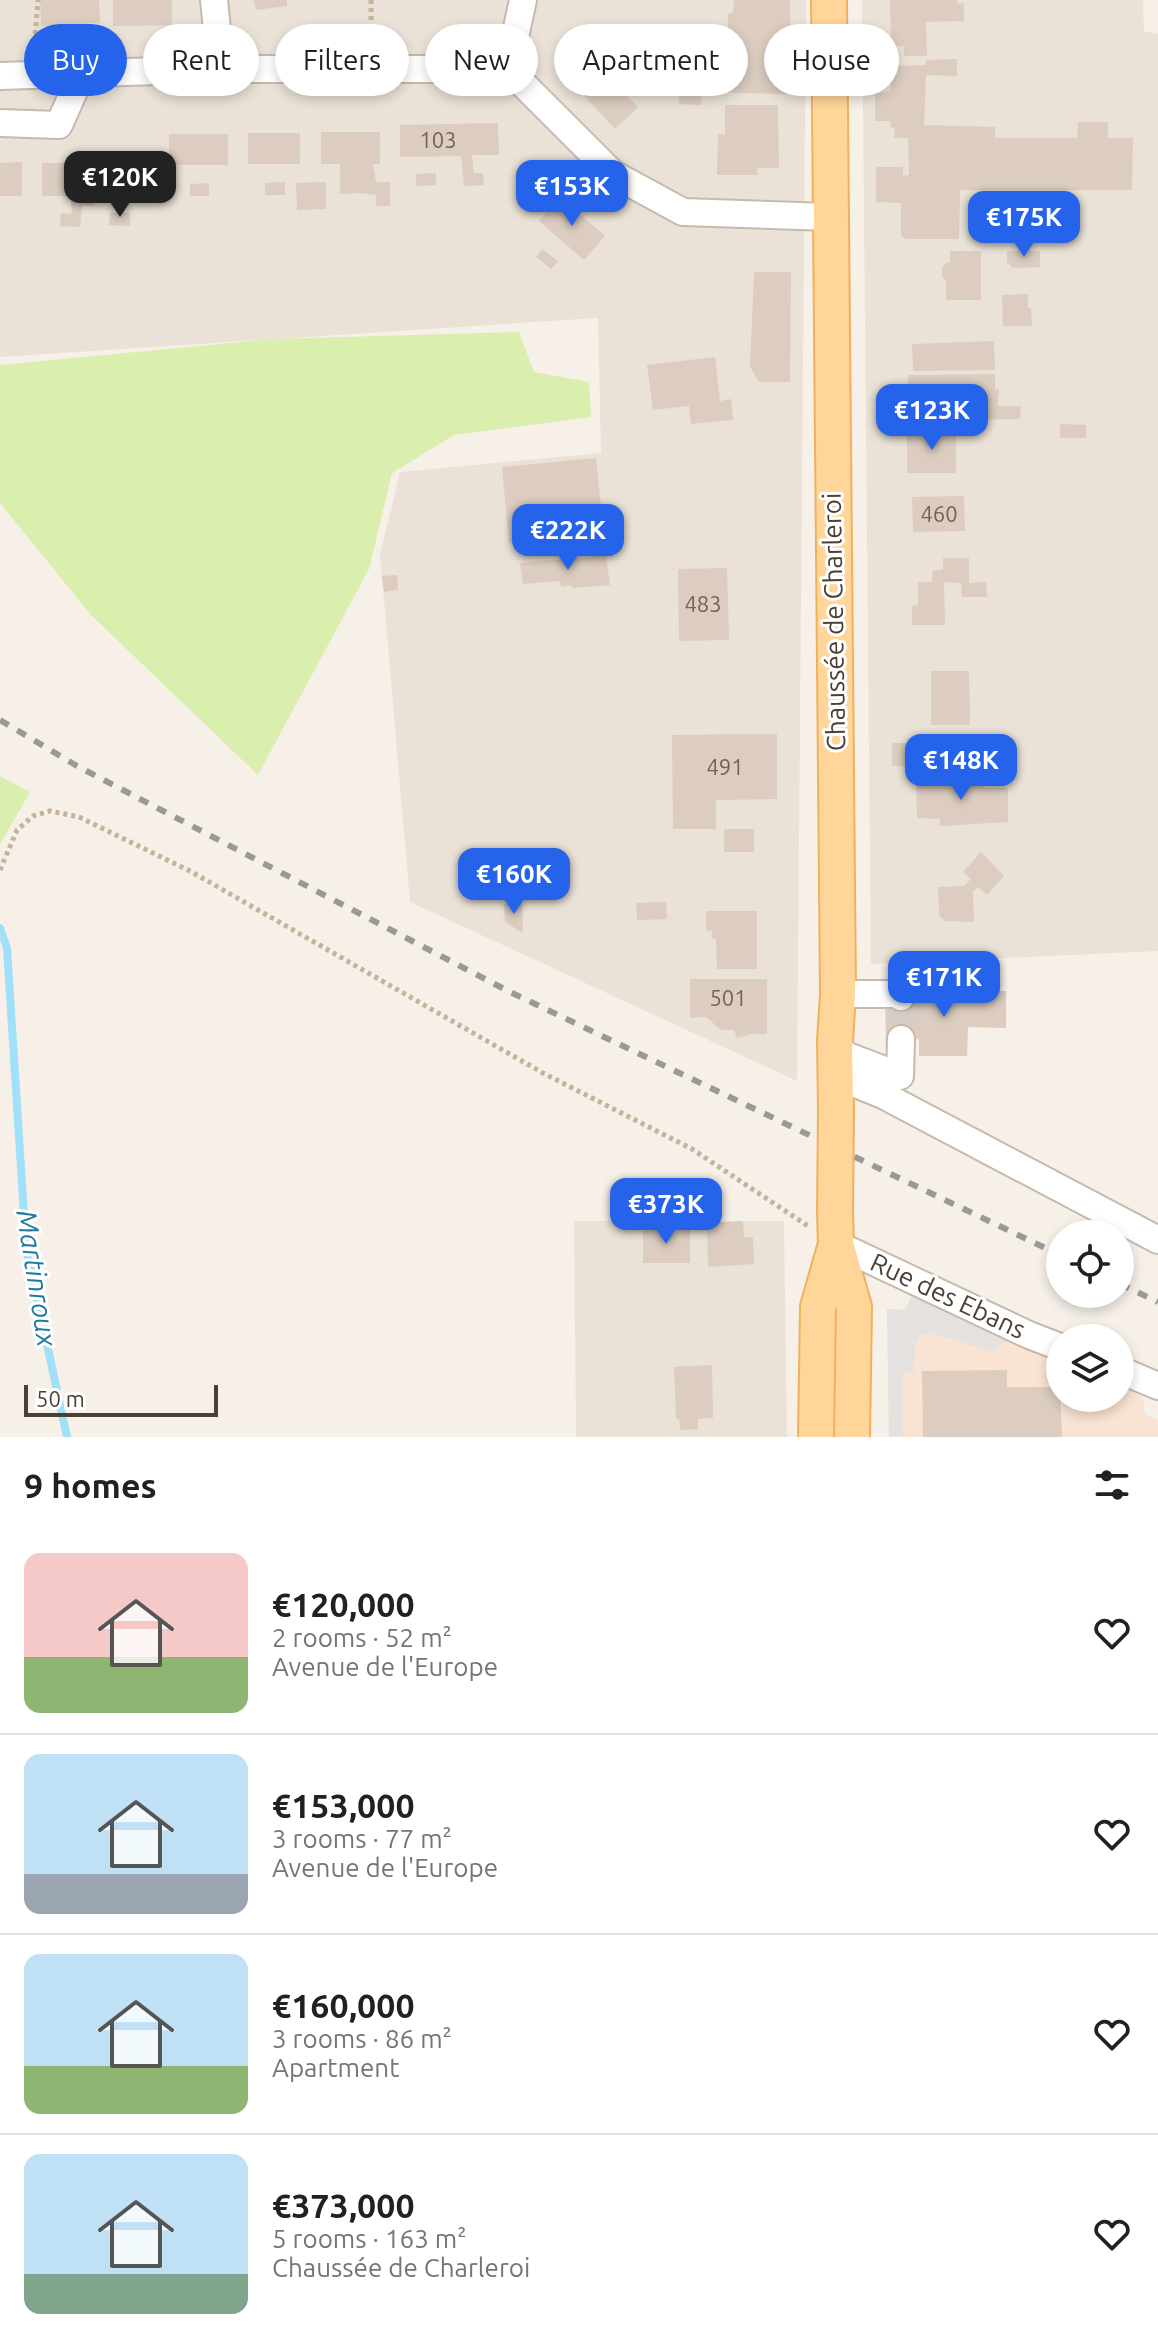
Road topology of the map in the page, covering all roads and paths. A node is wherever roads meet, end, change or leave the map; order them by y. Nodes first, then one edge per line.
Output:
1 (38, 0) edge
2 (214, 0) edge
3 (371, 0) edge
4 (523, 0) edge
5 (829, 0) edge
6 (36, 24) edge
7 (216, 24) edge
8 (371, 24) edge
9 (518, 24) edge
10 (24, 75) edge
11 (0, 76) edge
12 (72, 96) edge
13 (535, 96) edge
14 (0, 123) edge
15 (830, 217) junction
16 (0, 870) edge
17 (838, 994) junction
18 (901, 997) dead end
19 (901, 1039) tunnel mouth
20 (835, 1041) junction
21 (836, 1092) junction
22 (835, 1228) junction
23 (1158, 1240) edge
24 (1046, 1342) edge
25 (1134, 1376) edge
26 (1158, 1386) edge
27 (816, 1428) edge
28 (852, 1428) edge

1 - 6 path
2 - 7 street
3 - 8 path
4 - 9 street
5 - 15 main road, Chaussée de Charleroi
10 - 11 street
12 - 14 street
13 - 15 street
15 - 17 main road, Chaussée de Charleroi
16 - 22 path
17 - 18 street
17 - 20 main road, Chaussée de Charleroi
19 - 20 street
20 - 21 main road, Chaussée de Charleroi
21 - 22 main road, Chaussée de Charleroi, bridge
21 - 23 street
22 - 24 street, Rue des Ebans
22 - 27 main road
22 - 28 main road
25 - 26 street
27 - 28 main road

